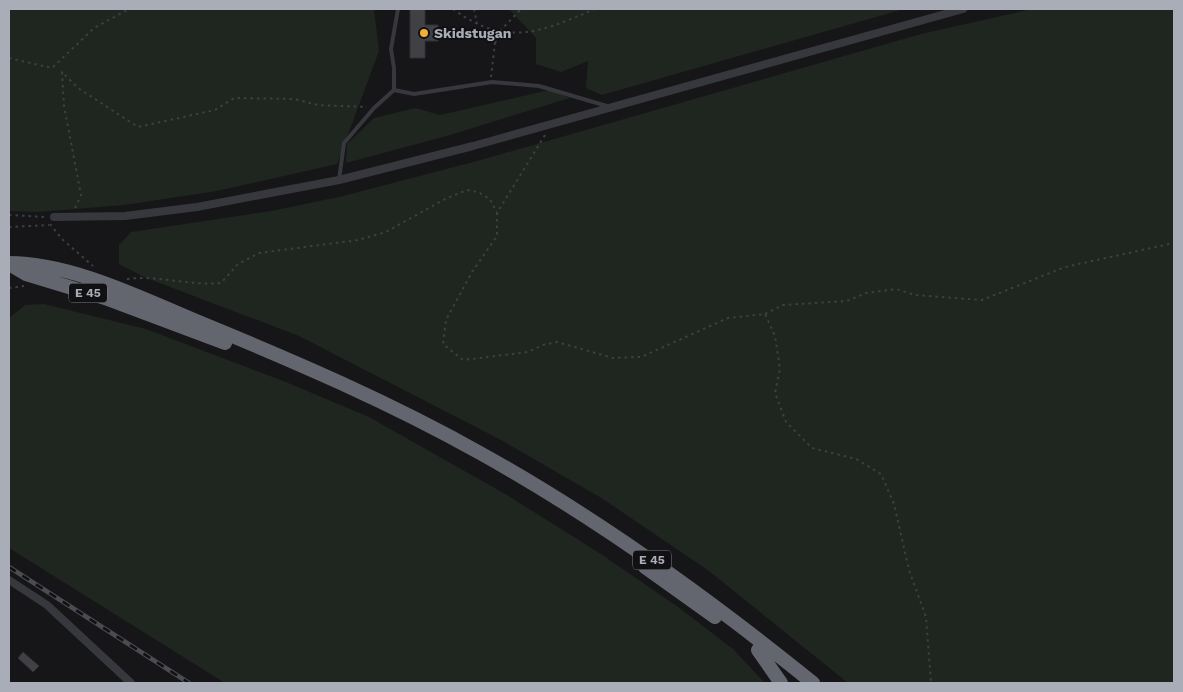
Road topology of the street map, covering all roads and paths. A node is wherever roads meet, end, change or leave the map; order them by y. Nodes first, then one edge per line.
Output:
1 (129, 9) edge
2 (398, 9) edge
3 (453, 9) edge
4 (474, 9) edge
5 (522, 9) edge
6 (595, 9) edge
7 (963, 9) edge
8 (477, 23) junction
9 (491, 30) junction
10 (500, 31) junction
11 (495, 43) junction
12 (9, 58) edge
13 (492, 82) junction
14 (394, 90) junction
15 (609, 107) junction
16 (374, 108) junction
17 (545, 125) junction
18 (339, 180) junction
19 (497, 213) junction
20 (9, 215) edge
21 (71, 217) junction
22 (52, 221) junction
23 (9, 227) edge
24 (1174, 243) edge
25 (9, 264) edge
26 (95, 268) dead end
27 (119, 280) dead end
28 (765, 314) junction
29 (9, 580) edge
30 (758, 650) junction
31 (131, 683) edge
32 (781, 683) edge
33 (800, 683) edge
34 (813, 683) edge
35 (931, 683) edge

1 - 12 path
2 - 14 lane
3 - 8 path
4 - 8 path
5 - 10 path
6 - 10 path
7 - 15 street
8 - 9 path
9 - 10 path
9 - 11 path
10 - 11 path
11 - 13 path
13 - 14 lane
13 - 15 lane
14 - 16 lane
15 - 17 street
16 - 18 lane
16 - 21 path
17 - 18 street
17 - 19 path
18 - 21 street
19 - 27 path
19 - 28 path
20 - 22 path
21 - 22 street
22 - 23 path
22 - 26 path
24 - 28 path
25 - 30 highway, E 45
25 - 34 highway, E 45
28 - 35 path
29 - 31 street
30 - 32 highway
30 - 33 highway, E 45

